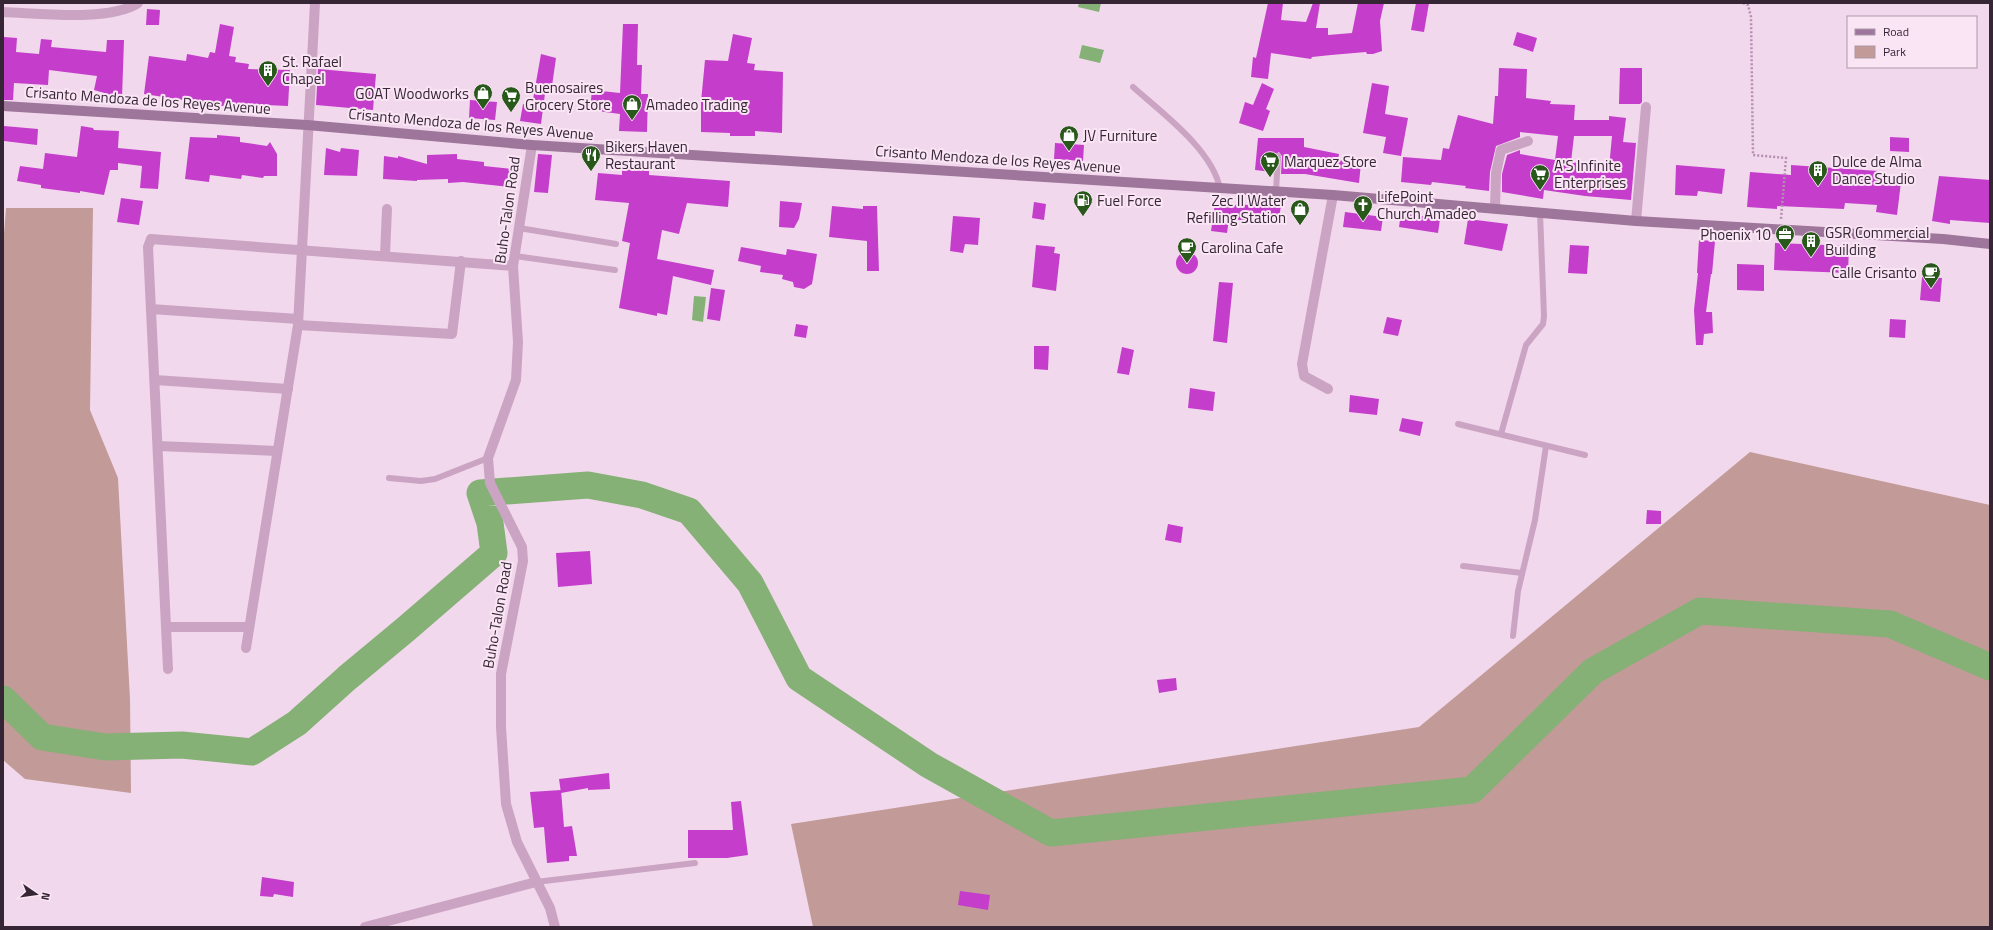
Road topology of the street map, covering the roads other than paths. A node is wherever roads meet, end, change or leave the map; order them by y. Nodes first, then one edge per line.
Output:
1 (138, 3) edge
2 (315, 3) edge
3 (3, 12) edge
4 (1133, 87) dead end
5 (3, 106) edge
6 (1646, 108) dead end
7 (307, 125) junction
8 (1528, 141) dead end
9 (532, 145) junction
10 (1278, 156) dead end
11 (1220, 189) junction
12 (1276, 191) junction
13 (1333, 195) junction
14 (1495, 208) junction
15 (387, 209) dead end
16 (1540, 212) junction
17 (1636, 221) junction
18 (519, 228) junction
19 (616, 244) dead end
20 (1990, 244) edge
21 (303, 249) junction
22 (384, 255) junction
23 (515, 256) junction
24 (461, 261) junction
25 (513, 266) junction
26 (615, 270) dead end
27 (151, 309) junction
28 (298, 322) junction
29 (155, 380) junction
30 (288, 389) junction
31 (1328, 389) dead end
32 (1458, 424) dead end
33 (1501, 434) junction
34 (158, 446) junction
35 (1546, 446) junction
36 (278, 451) junction
37 (1585, 455) dead end
38 (488, 458) junction
39 (389, 478) dead end
40 (1464, 566) dead end
41 (1522, 573) junction
42 (166, 627) junction
43 (249, 627) junction
44 (1513, 636) dead end
45 (246, 648) dead end
46 (168, 669) dead end
47 (694, 863) dead end
48 (536, 882) junction
49 (365, 927) edge
50 (555, 927) edge

1 - 3 street
2 - 7 street
4 - 11 lane
5 - 7 main road, Crisanto Mendoza de los Reyes Avenue
6 - 17 street
7 - 9 main road, Crisanto Mendoza de los Reyes Avenue
7 - 21 street
8 - 14 street
9 - 11 main road, Crisanto Mendoza de los Reyes Avenue
9 - 18 street, Buho-Talon Road
10 - 12 lane
11 - 12 main road, Crisanto Mendoza de los Reyes Avenue
12 - 13 main road, Crisanto Mendoza de los Reyes Avenue
13 - 14 main road, Crisanto Mendoza de los Reyes Avenue
13 - 31 street
14 - 16 main road, Crisanto Mendoza de los Reyes Avenue
15 - 22 street
16 - 17 main road, Crisanto Mendoza de los Reyes Avenue
16 - 33 lane
17 - 20 main road, Crisanto Mendoza de los Reyes Avenue
18 - 19 lane
18 - 23 street, Buho-Talon Road
21 - 22 street
21 - 27 street
21 - 28 street
22 - 24 street
23 - 25 street, Buho-Talon Road
23 - 26 lane
24 - 25 street
24 - 28 street
25 - 38 street, Buho-Talon Road
27 - 28 street
27 - 29 street
28 - 30 street
29 - 30 street
29 - 34 street
30 - 36 street
32 - 33 lane
33 - 35 lane
34 - 36 street
34 - 42 street
35 - 37 lane
35 - 41 lane
36 - 43 street
38 - 39 lane
38 - 48 street, Buho-Talon Road
40 - 41 lane
41 - 44 lane
42 - 43 street
42 - 46 street
43 - 45 street
47 - 48 lane
48 - 49 street
48 - 50 street, Buho-Talon Road

